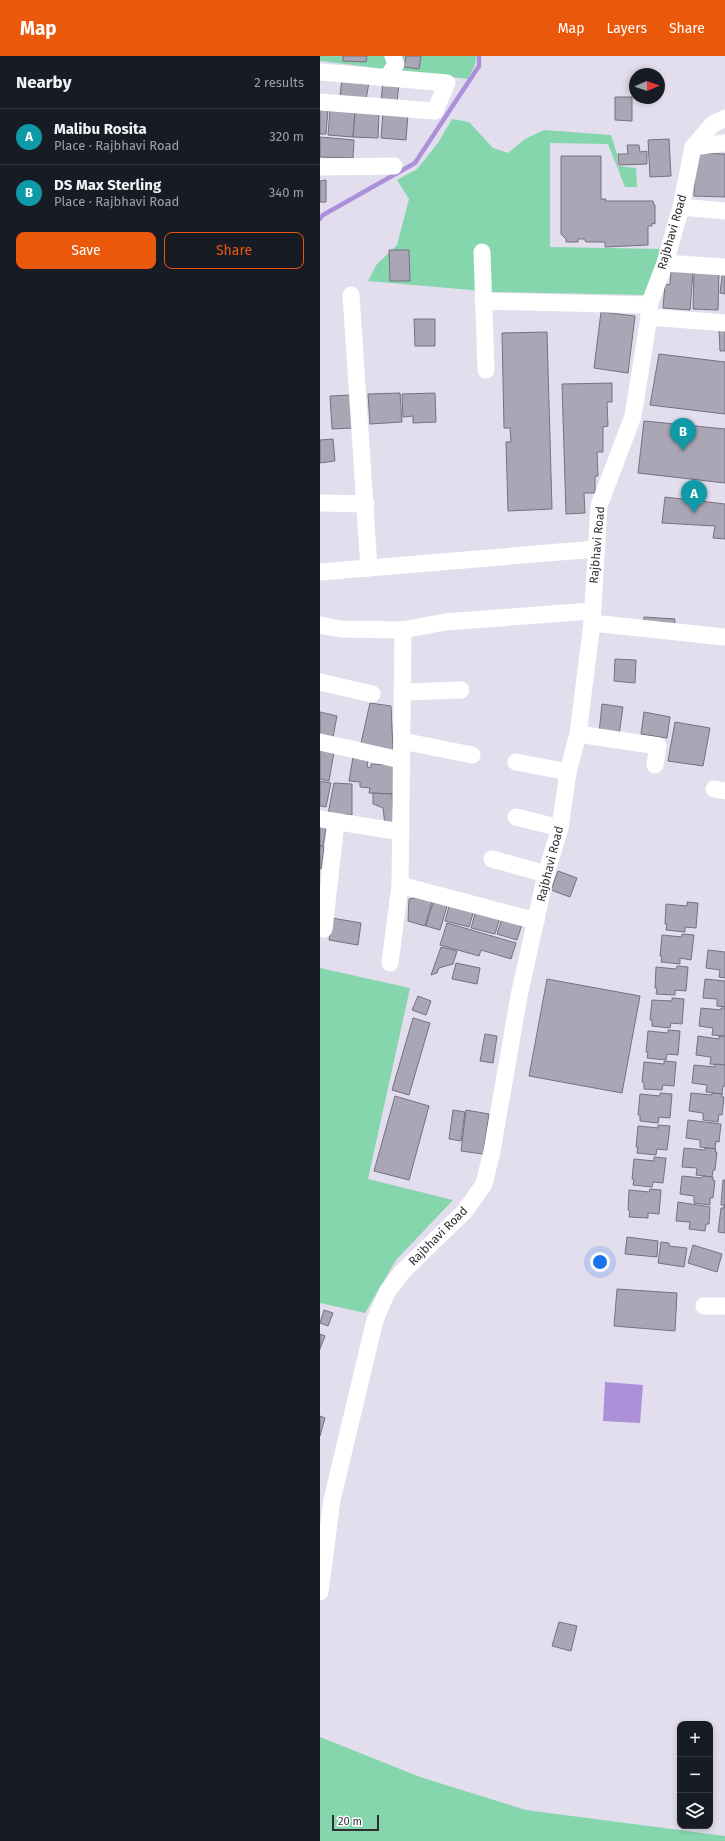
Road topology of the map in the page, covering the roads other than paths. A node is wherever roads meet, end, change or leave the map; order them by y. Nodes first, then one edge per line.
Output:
1 (393, 56) edge
2 (320, 72) edge
3 (387, 78) junction
4 (320, 102) edge
5 (725, 118) edge
6 (725, 143) edge
7 (693, 147) junction
8 (394, 166) dead end
9 (320, 167) edge
10 (681, 208) junction
11 (725, 211) edge
12 (482, 252) dead end
13 (665, 263) junction
14 (725, 267) edge
15 (351, 295) dead end
16 (483, 302) junction
17 (649, 311) junction
18 (725, 323) edge
19 (486, 370) dead end
20 (320, 503) edge
21 (366, 504) junction
22 (596, 549) junction
23 (369, 568) junction
24 (320, 572) edge
25 (592, 617) junction
26 (320, 625) edge
27 (403, 630) junction
28 (725, 637) edge
29 (320, 682) edge
30 (461, 690) dead end
31 (404, 692) junction
32 (372, 694) dead end
33 (578, 734) junction
34 (402, 741) junction
35 (320, 742) edge
36 (472, 756) dead end
37 (401, 760) junction
38 (516, 762) dead end
39 (655, 765) dead end
40 (568, 772) junction
41 (516, 817) dead end
42 (328, 821) edge
43 (560, 828) junction
44 (401, 832) junction
45 (492, 859) dead end
46 (546, 874) junction
47 (400, 885) junction
48 (536, 921) junction
49 (324, 929) dead end
50 (390, 963) dead end
51 (704, 1306) dead end
52 (725, 1306) edge
53 (320, 1592) edge

1 - 3 street
2 - 3 street
3 - 4 street
5 - 7 street, Rajbhavi Road
6 - 7 street
7 - 10 street, Rajbhavi Road
8 - 9 street
10 - 11 street
10 - 13 street, Rajbhavi Road
12 - 16 street
13 - 14 street
13 - 17 street, Rajbhavi Road
15 - 21 street
16 - 17 street
16 - 19 street
17 - 18 street
17 - 22 street, Rajbhavi Road
20 - 21 street
21 - 23 street
22 - 23 street
22 - 25 street, Rajbhavi Road
23 - 24 street
25 - 27 street
25 - 28 street
25 - 33 street, Rajbhavi Road
26 - 27 street
27 - 31 street
29 - 32 street
30 - 31 street
31 - 34 street
33 - 39 street
33 - 40 street, Rajbhavi Road
34 - 36 street
34 - 37 street
35 - 37 street
37 - 44 street
38 - 40 street
40 - 43 street, Rajbhavi Road
41 - 43 street
42 - 44 street
42 - 49 street
43 - 46 street, Rajbhavi Road
44 - 47 street
45 - 46 street
46 - 48 street, Rajbhavi Road
47 - 48 street
47 - 50 street
48 - 53 street, Rajbhavi Road
51 - 52 street

